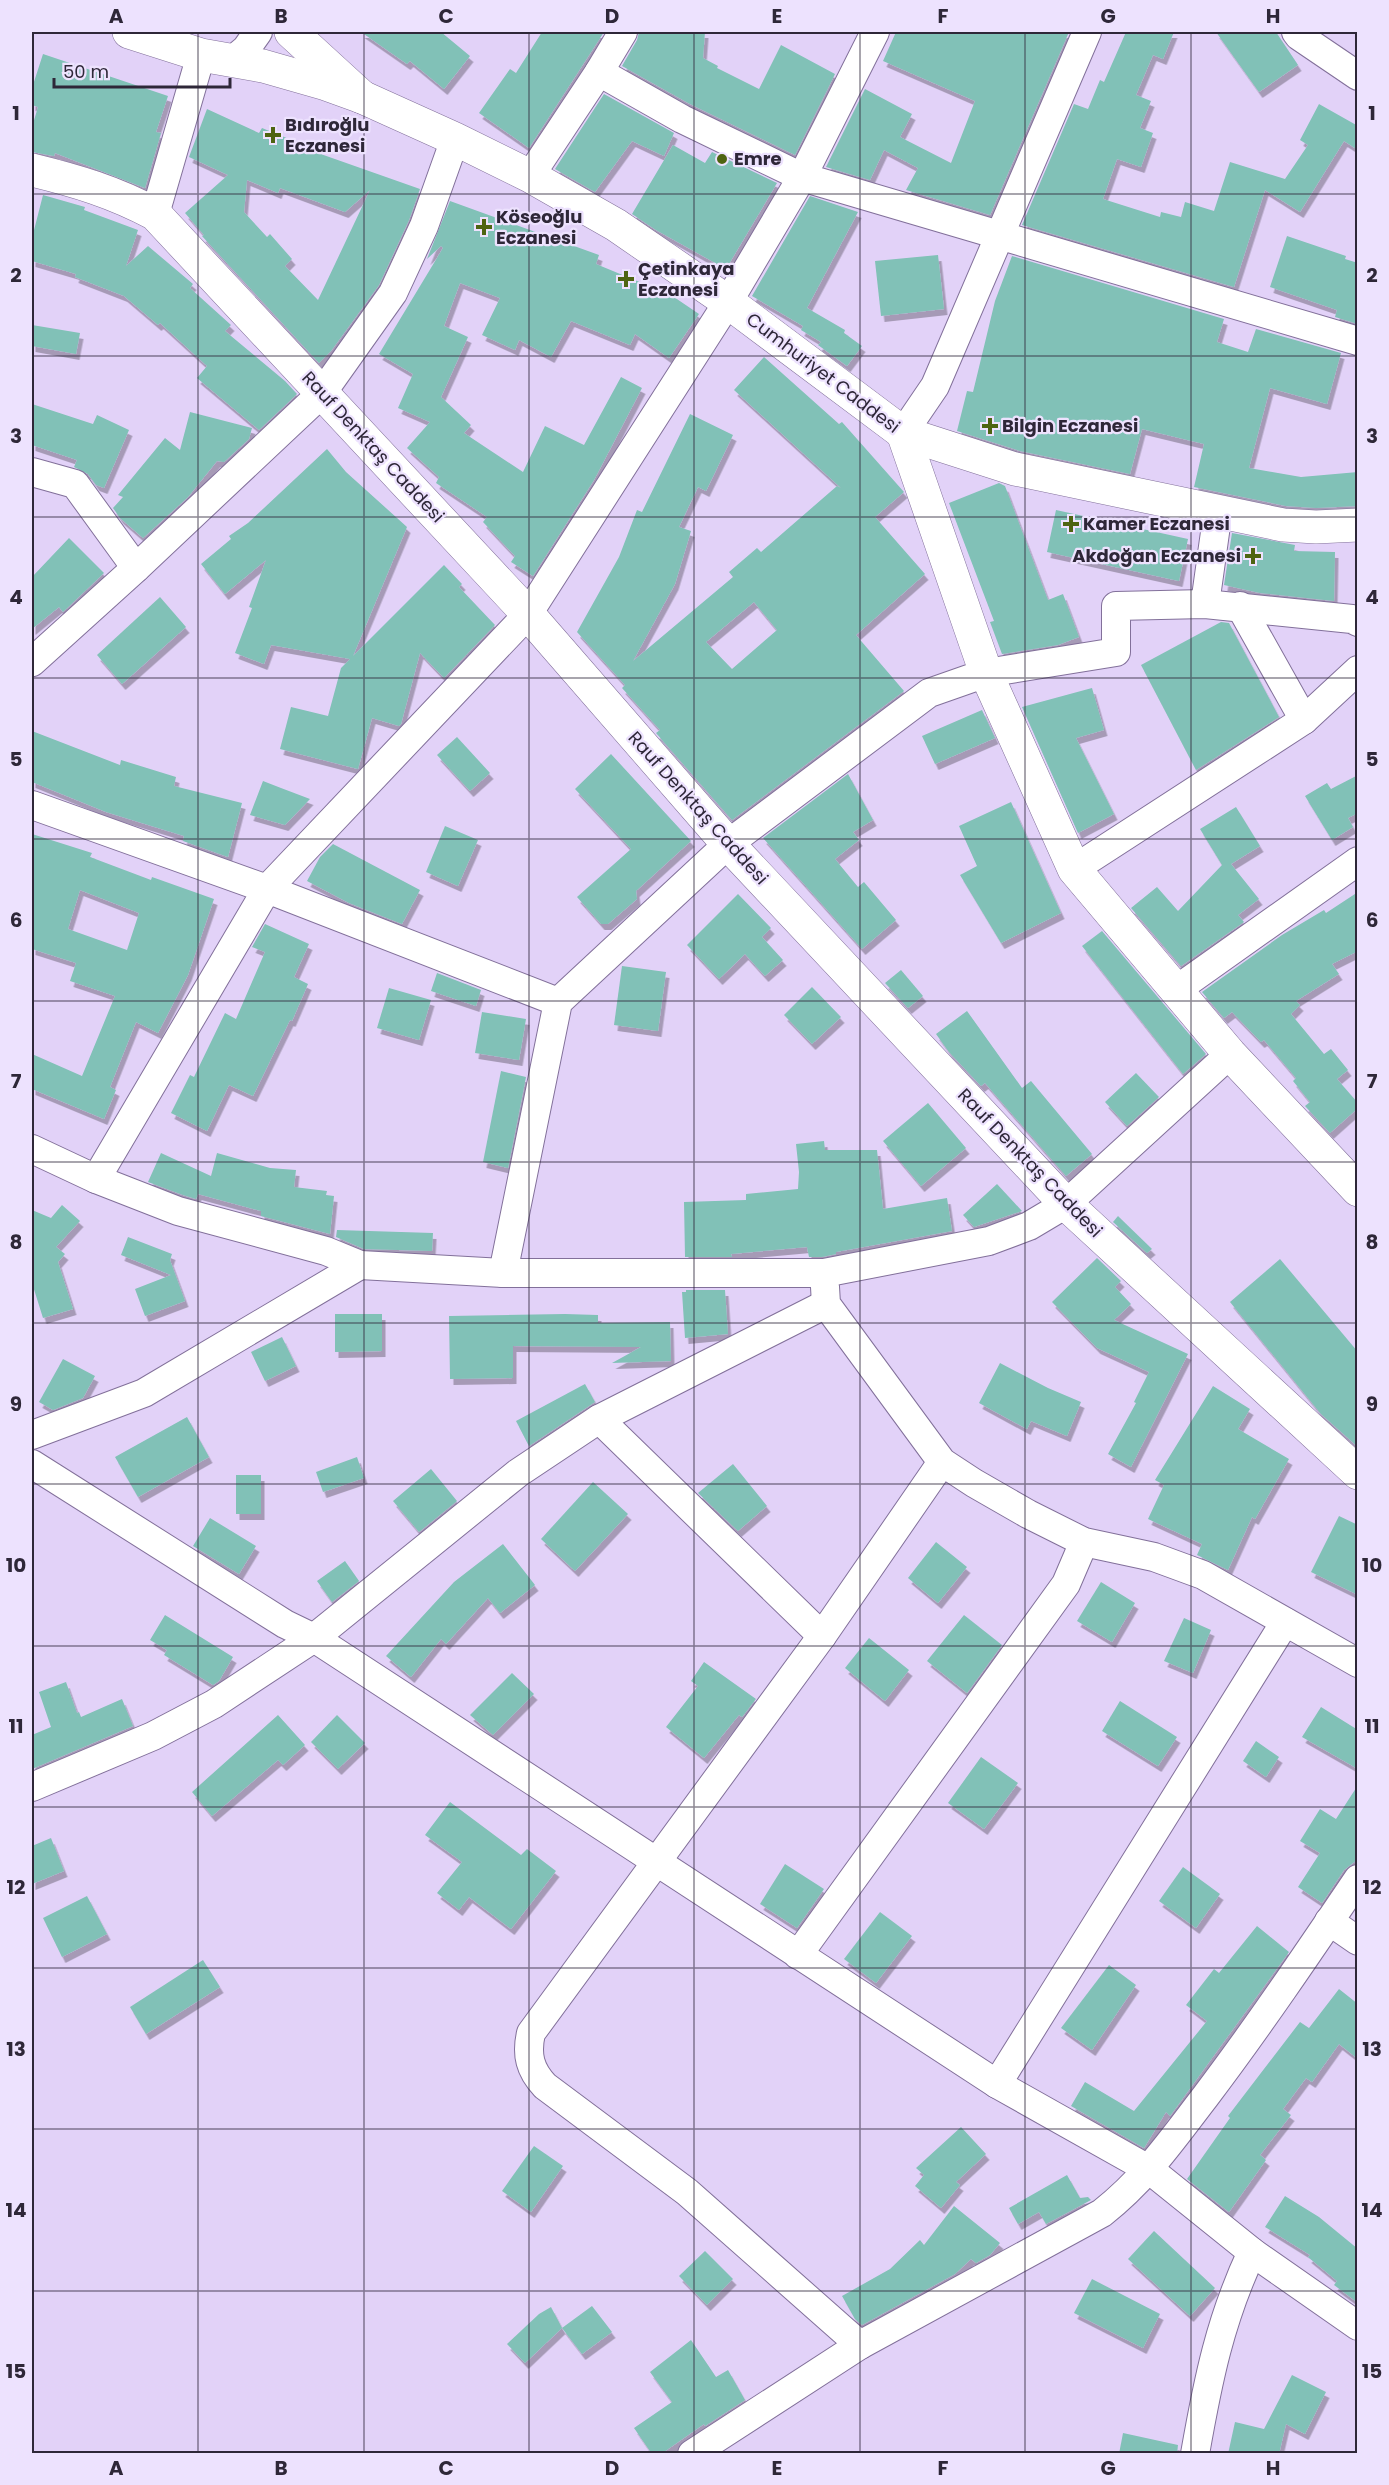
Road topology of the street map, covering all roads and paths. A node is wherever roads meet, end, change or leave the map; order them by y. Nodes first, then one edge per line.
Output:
1 (129, 32) edge
2 (258, 32) edge
3 (291, 32) edge
4 (623, 32) edge
5 (875, 32) edge
6 (1087, 32) edge
7 (1296, 32) edge
8 (1333, 44) edge
9 (201, 55) junction
10 (233, 60) junction
11 (599, 72) junction
12 (1358, 76) edge
13 (362, 97) junction
14 (455, 139) junction
15 (32, 170) edge
16 (530, 176) junction
17 (802, 177) junction
18 (155, 214) junction
19 (1000, 236) junction
20 (728, 302) junction
21 (1358, 341) edge
22 (322, 393) junction
23 (903, 433) junction
24 (32, 472) edge
25 (1218, 511) junction
26 (1358, 525) edge
27 (136, 568) junction
28 (1205, 604) junction
29 (1240, 606) junction
30 (528, 614) junction
31 (1358, 621) edge
32 (32, 662) edge
33 (1358, 670) edge
34 (986, 673) junction
35 (1304, 720) junction
36 (32, 805) edge
37 (728, 844) junction
38 (1358, 861) edge
39 (1074, 869) junction
40 (267, 889) junction
41 (1176, 990) junction
42 (558, 1002) junction
43 (1230, 1054) junction
44 (32, 1149) edge
45 (96, 1179) junction
46 (1358, 1190) edge
47 (1066, 1204) junction
48 (360, 1265) junction
49 (503, 1273) junction
50 (824, 1273) junction
51 (826, 1304) junction
52 (599, 1419) junction
53 (32, 1435) edge
54 (942, 1462) junction
55 (32, 1464) edge
56 (1358, 1473) edge
57 (1084, 1542) junction
58 (1285, 1622) junction
59 (822, 1636) junction
60 (314, 1638) junction
61 (1358, 1663) edge
62 (32, 1787) edge
63 (656, 1863) junction
64 (1358, 1879) edge
65 (1329, 1922) junction
66 (1358, 1941) edge
67 (798, 1955) junction
68 (997, 2085) junction
69 (1150, 2170) junction
70 (1252, 2252) junction
71 (1358, 2326) edge
72 (860, 2345) junction
73 (692, 2454) edge
74 (1195, 2454) edge

1 - 9 street, Cumhuriyet Caddesi
2 - 10 street
3 - 13 street
4 - 11 street
5 - 17 street
6 - 19 street
7 - 8 street
8 - 12 street
9 - 10 street, Cumhuriyet Caddesi
9 - 18 street
10 - 13 street, Cumhuriyet Caddesi
11 - 16 street
11 - 17 street
13 - 14 street, Cumhuriyet Caddesi
14 - 16 street, Cumhuriyet Caddesi
14 - 22 street
15 - 18 street, Rauf Denktaş Caddesi
16 - 20 street, Cumhuriyet Caddesi
17 - 19 street
17 - 20 street
18 - 22 street, Rauf Denktaş Caddesi
19 - 21 street
19 - 23 street
20 - 23 street, Cumhuriyet Caddesi
20 - 30 street
22 - 27 street
22 - 30 street, Rauf Denktaş Caddesi
23 - 25 street, Cumhuriyet Caddesi
23 - 34 street
24 - 27 street
25 - 26 street, Cumhuriyet Caddesi
25 - 28 street
27 - 32 street
28 - 29 street
28 - 34 street
29 - 31 street
29 - 35 street
30 - 37 street, Rauf Denktaş Caddesi
30 - 40 street
33 - 35 street
34 - 37 street
34 - 39 street
35 - 39 street
36 - 40 street
37 - 42 street
37 - 47 street, Rauf Denktaş Caddesi
38 - 41 street
39 - 41 street
40 - 42 street
40 - 45 street
41 - 43 street
42 - 49 street
43 - 46 street
43 - 47 street
44 - 45 street
45 - 48 street
47 - 50 street
47 - 56 street, Rauf Denktaş Caddesi
48 - 49 street
48 - 53 street
49 - 50 street
50 - 51 street
51 - 52 street
51 - 54 street
52 - 59 street
52 - 60 street
54 - 57 street
54 - 59 street
55 - 60 street
57 - 58 street
57 - 67 street
58 - 61 street
58 - 68 street
59 - 63 street
60 - 62 street
60 - 63 street
63 - 67 street
63 - 72 street
64 - 65 street
65 - 66 street
65 - 69 street
67 - 68 street
68 - 69 street
69 - 70 street
69 - 72 street
70 - 71 street
70 - 74 street
72 - 73 street

